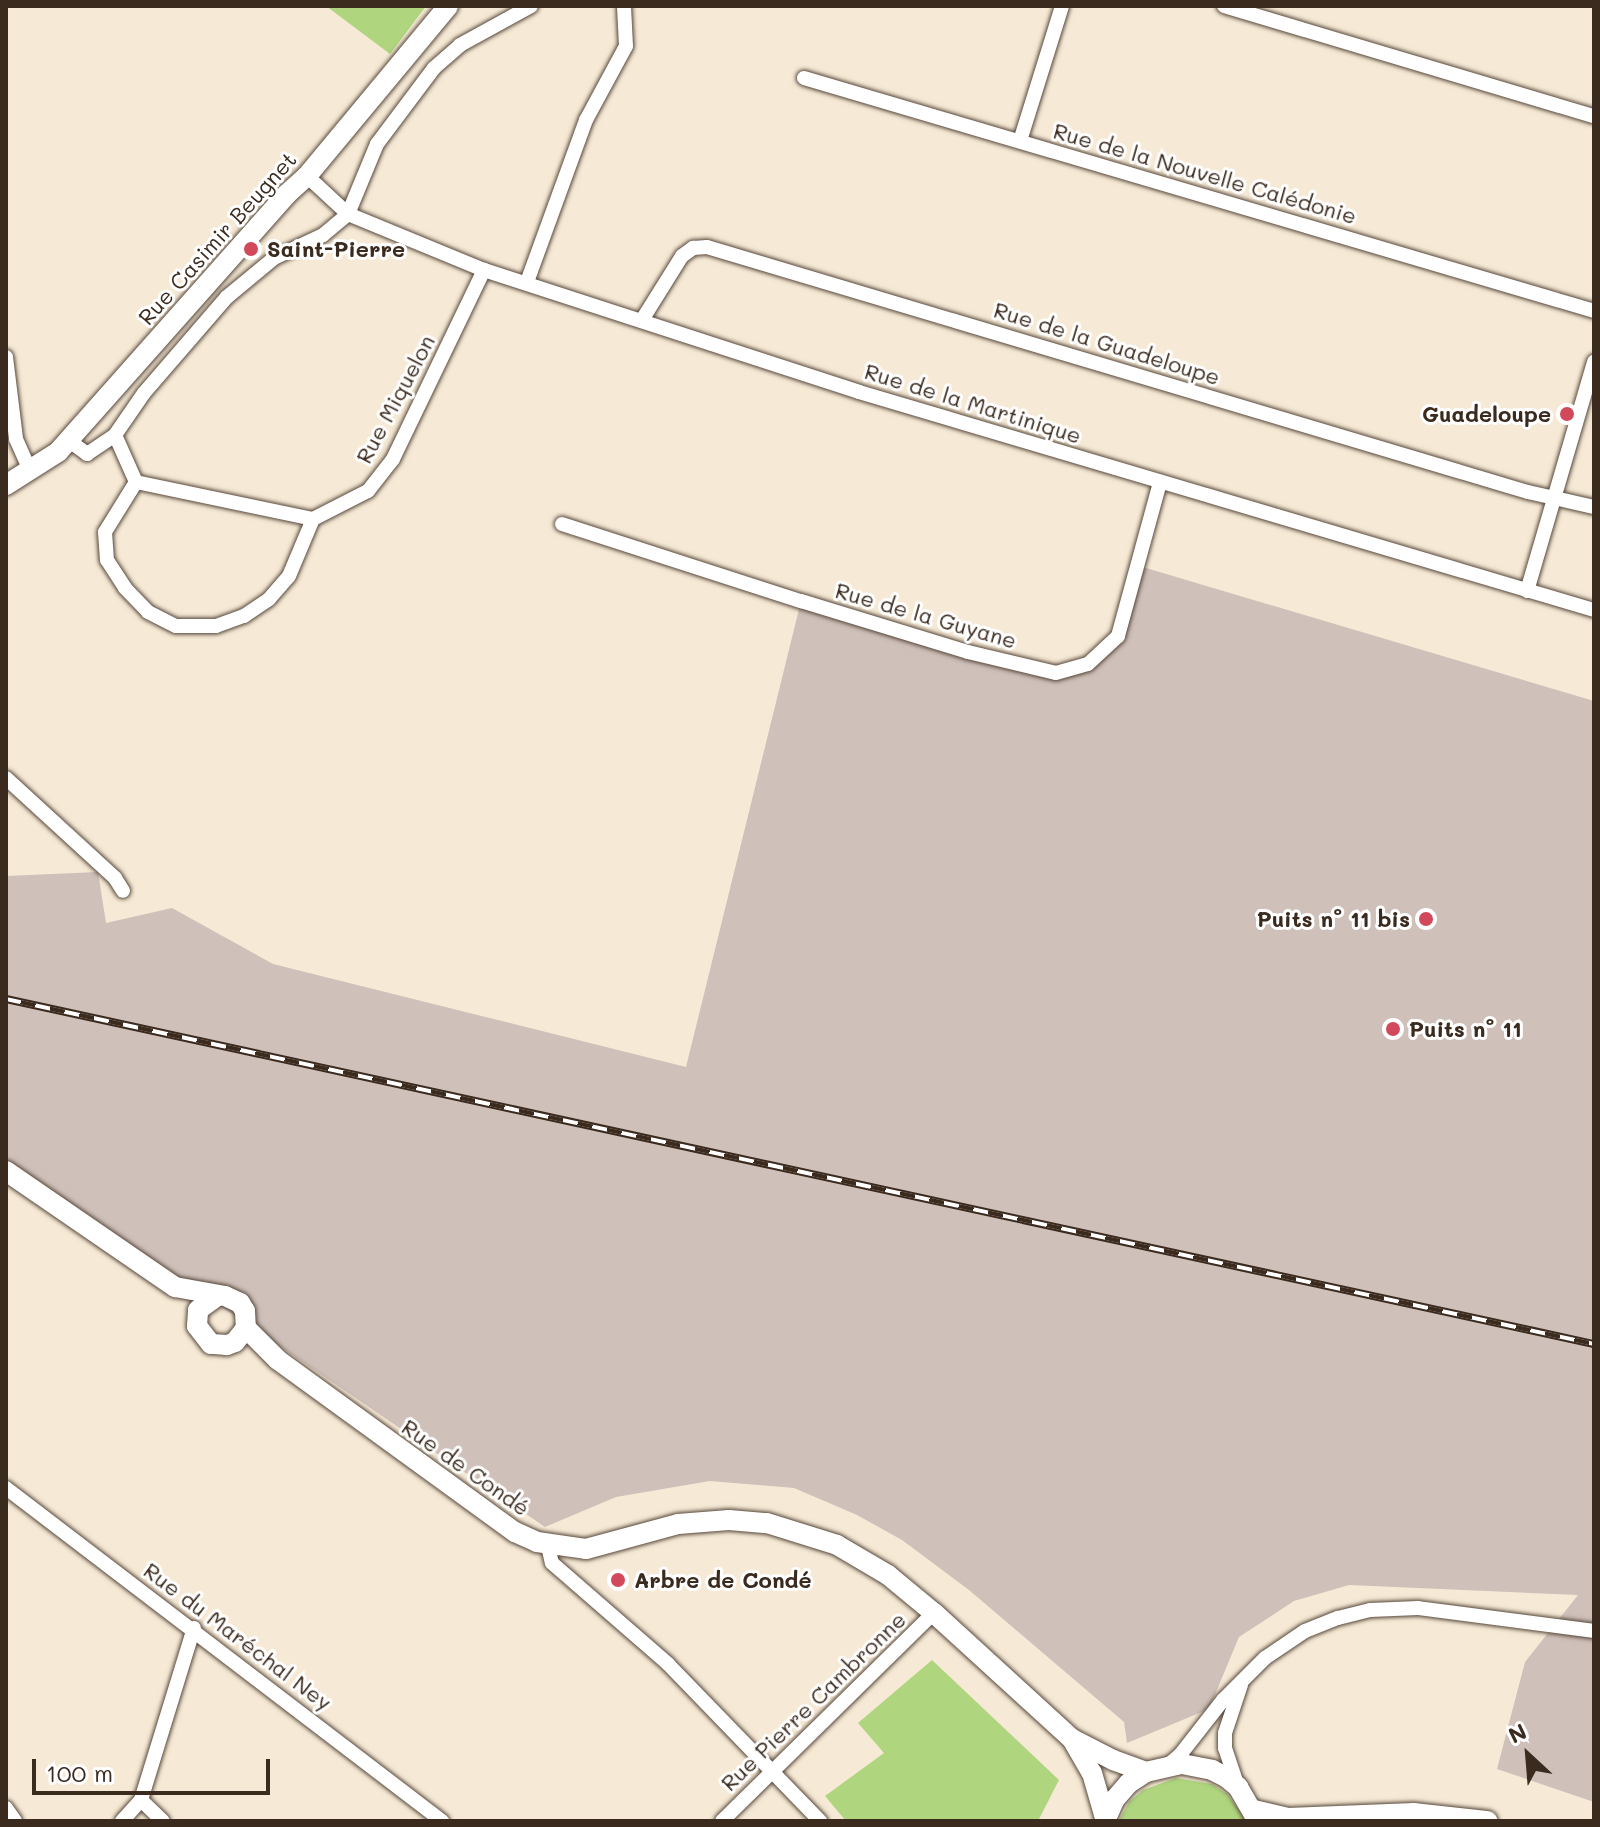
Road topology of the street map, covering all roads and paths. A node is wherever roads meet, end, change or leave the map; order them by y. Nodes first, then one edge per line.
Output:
1 (448, 6) edge
2 (531, 6) edge
3 (624, 6) edge
4 (1062, 6) edge
5 (1224, 6) edge
6 (804, 78) dead end
7 (1594, 116) edge
8 (1020, 141) junction
9 (307, 176) junction
10 (348, 214) junction
11 (484, 270) junction
12 (527, 282) junction
13 (1594, 311) edge
14 (642, 320) junction
15 (6, 357) edge
16 (1594, 362) edge
17 (115, 435) junction
18 (68, 440) junction
19 (11, 443) edge
20 (30, 471) junction
21 (136, 482) junction
22 (1160, 482) junction
23 (6, 485) edge
24 (1553, 498) junction
25 (1594, 507) edge
26 (313, 519) junction
27 (562, 524) dead end
28 (1527, 591) junction
29 (1594, 610) edge
30 (6, 778) edge
31 (123, 891) dead end
32 (6, 1171) edge
33 (175, 1287) junction
34 (217, 1296) junction
35 (196, 1318) junction
36 (240, 1335) junction
37 (6, 1488) edge
38 (548, 1546) junction
39 (934, 1613) junction
40 (194, 1628) junction
41 (1594, 1631) edge
42 (1241, 1685) junction
43 (1072, 1739) junction
44 (771, 1769) junction
45 (1156, 1769) junction
46 (1238, 1787) junction
47 (141, 1800) junction
48 (6, 1808) edge
49 (1256, 1816) edge
50 (1105, 1820) edge
51 (15, 1821) edge
52 (122, 1821) edge
53 (163, 1821) edge
54 (442, 1821) edge
55 (722, 1821) edge
56 (820, 1821) edge
57 (1488, 1821) edge

1 - 9 main road, Rue Casimir Beugnet
2 - 10 street
3 - 12 street
4 - 8 street
5 - 7 street
6 - 8 street, Rue de la Nouvelle Calédonie
8 - 13 street, Rue de la Nouvelle Calédonie
9 - 10 street, Rue de la Martinique
9 - 18 main road, Rue Casimir Beugnet
10 - 11 street, Rue de la Martinique
10 - 17 street
11 - 12 street, Rue de la Martinique
11 - 26 street, Rue Miquelon
12 - 14 street, Rue de la Martinique
14 - 22 street, Rue de la Martinique
14 - 24 street, Rue de la Guadeloupe
15 - 19 street
16 - 24 street
17 - 18 street
17 - 21 street
18 - 20 main road, Rue Casimir Beugnet
19 - 20 street
20 - 23 main road, Rue Casimir Beugnet
21 - 26 street
21 - 26 street
22 - 27 street, Rue de la Guyane
22 - 28 street, Rue de la Martinique
24 - 25 street, Rue de la Guadeloupe
24 - 28 street
28 - 29 street, Rue de la Martinique
30 - 31 street
32 - 33 main road
33 - 34 main road
33 - 35 main road
34 - 35 main road
34 - 36 main road
35 - 36 main road
36 - 38 main road, Rue de Condé
37 - 40 street, Rue du Maréchal Ney
38 - 39 main road
38 - 44 street
39 - 43 main road
39 - 44 street, Rue Pierre Cambronne
40 - 47 street
40 - 54 street, Rue du Maréchal Ney
41 - 42 street
42 - 45 street
42 - 46 street
43 - 45 main road
43 - 50 main road
44 - 55 street, Rue Pierre Cambronne
44 - 56 street
45 - 46 main road
45 - 50 main road
46 - 49 main road
47 - 52 street
47 - 53 street
48 - 51 street
49 - 57 main road

